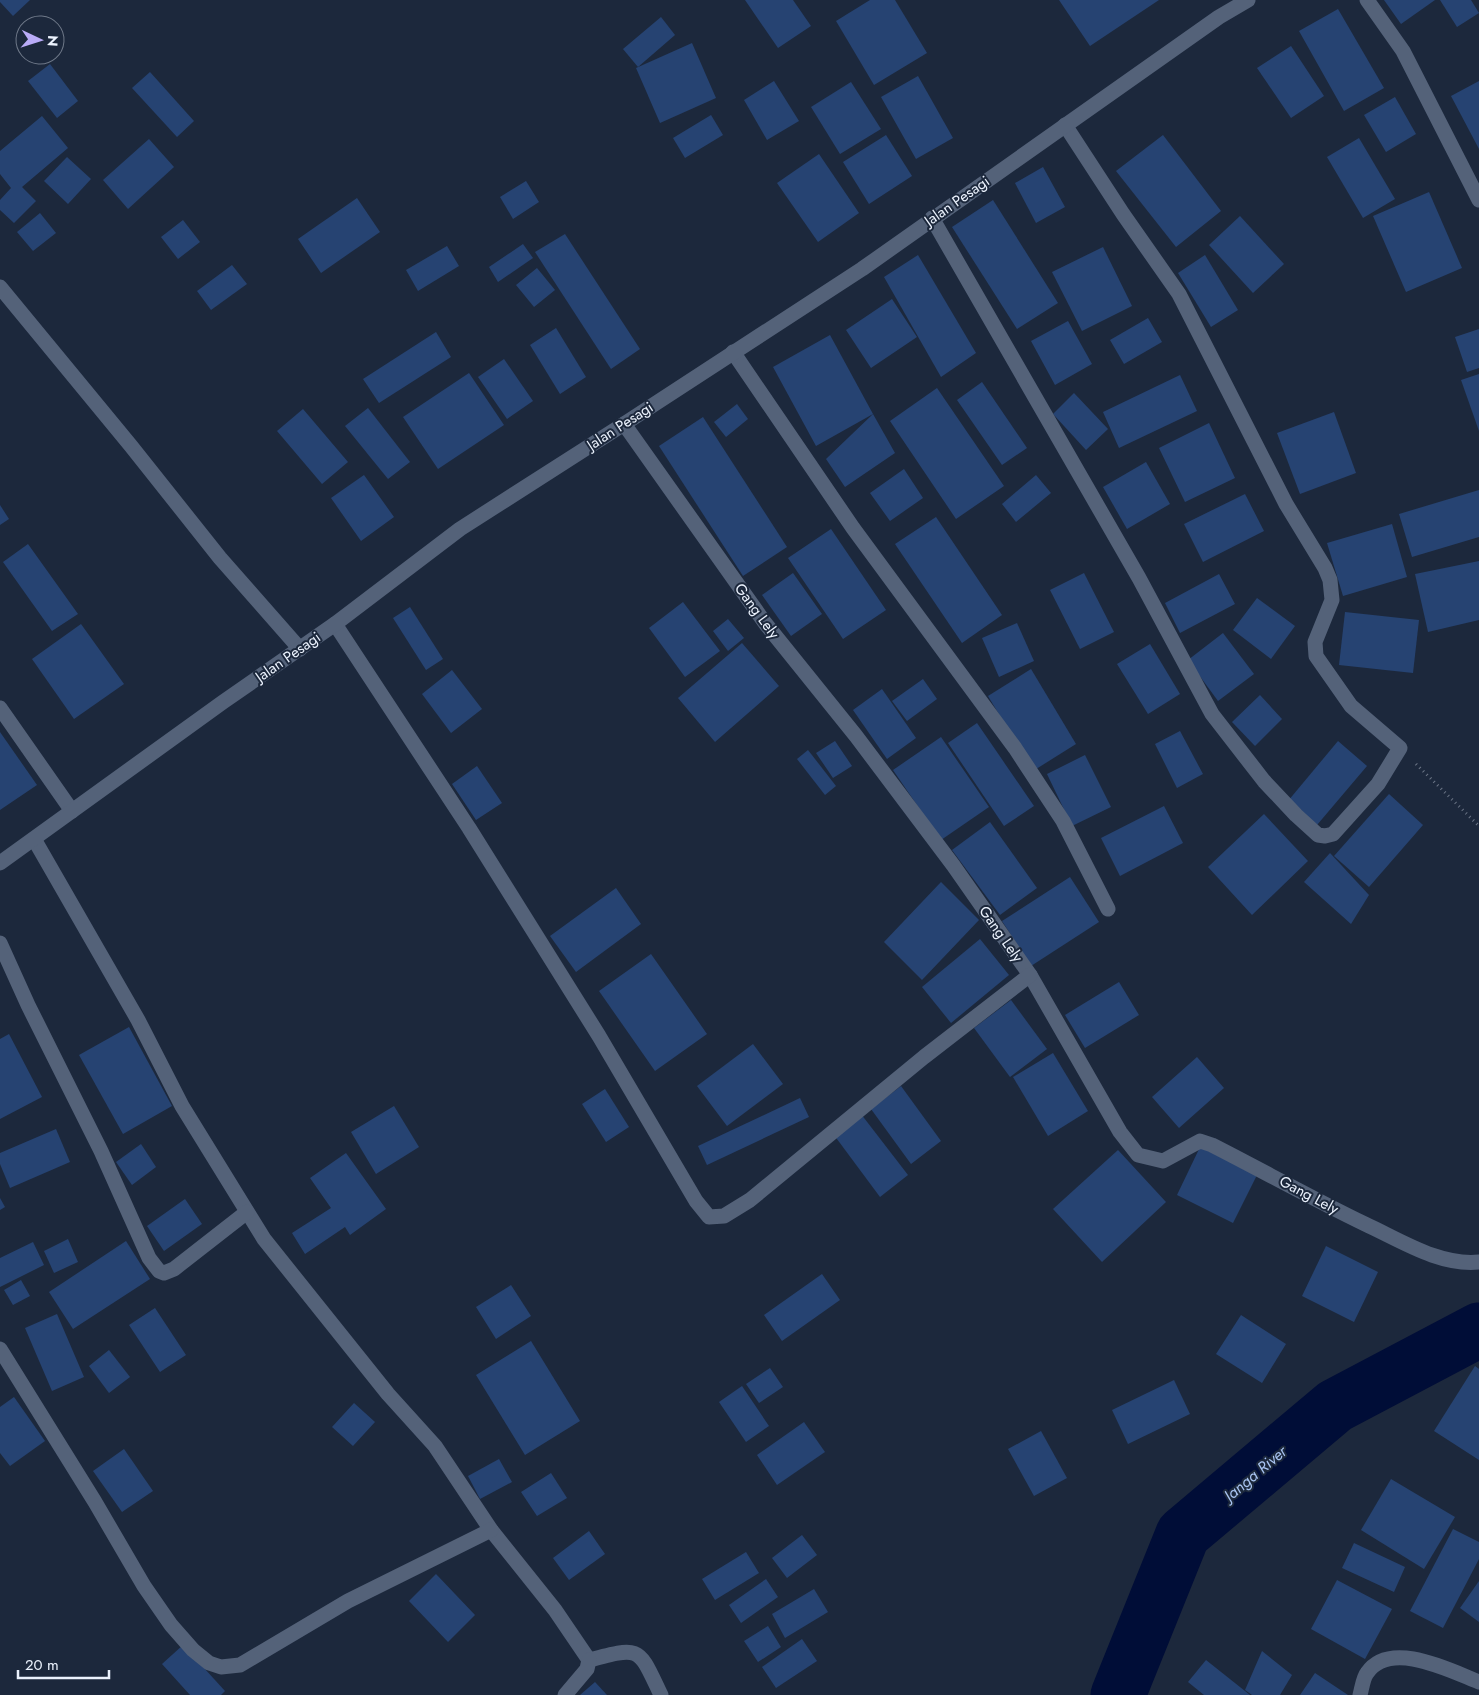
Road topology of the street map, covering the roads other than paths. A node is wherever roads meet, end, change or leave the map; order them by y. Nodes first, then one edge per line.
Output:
1 (1248, 0) edge
2 (1366, 0) edge
3 (1065, 125) junction
4 (1479, 200) edge
5 (932, 218) junction
6 (0, 287) edge
7 (733, 352) junction
8 (624, 424) junction
9 (335, 624) junction
10 (300, 648) junction
11 (0, 708) edge
12 (72, 811) junction
13 (34, 839) junction
14 (0, 863) edge
15 (1108, 909) dead end
16 (0, 943) edge
17 (1030, 975) junction
18 (247, 1212) junction
19 (1479, 1262) edge
20 (0, 1349) edge
21 (491, 1530) junction
22 (589, 1660) junction
23 (1479, 1682) edge
24 (565, 1695) edge
25 (661, 1695) edge
26 (1360, 1695) edge

1 - 3 street, Jalan Pesagi
2 - 4 street
3 - 5 street, Jalan Pesagi
3 - 5 street
5 - 7 street, Jalan Pesagi
6 - 10 street
7 - 8 street, Jalan Pesagi
7 - 15 street
8 - 9 street, Jalan Pesagi
8 - 17 street, Gang Lely
9 - 10 street, Jalan Pesagi
9 - 17 street
10 - 12 street, Jalan Pesagi
11 - 12 street
12 - 13 street, Jalan Pesagi
13 - 14 street, Jalan Pesagi
13 - 18 street
16 - 18 street
17 - 19 street, Gang Lely
18 - 21 street
20 - 21 street
21 - 22 street
22 - 24 street
22 - 25 street
23 - 26 street

